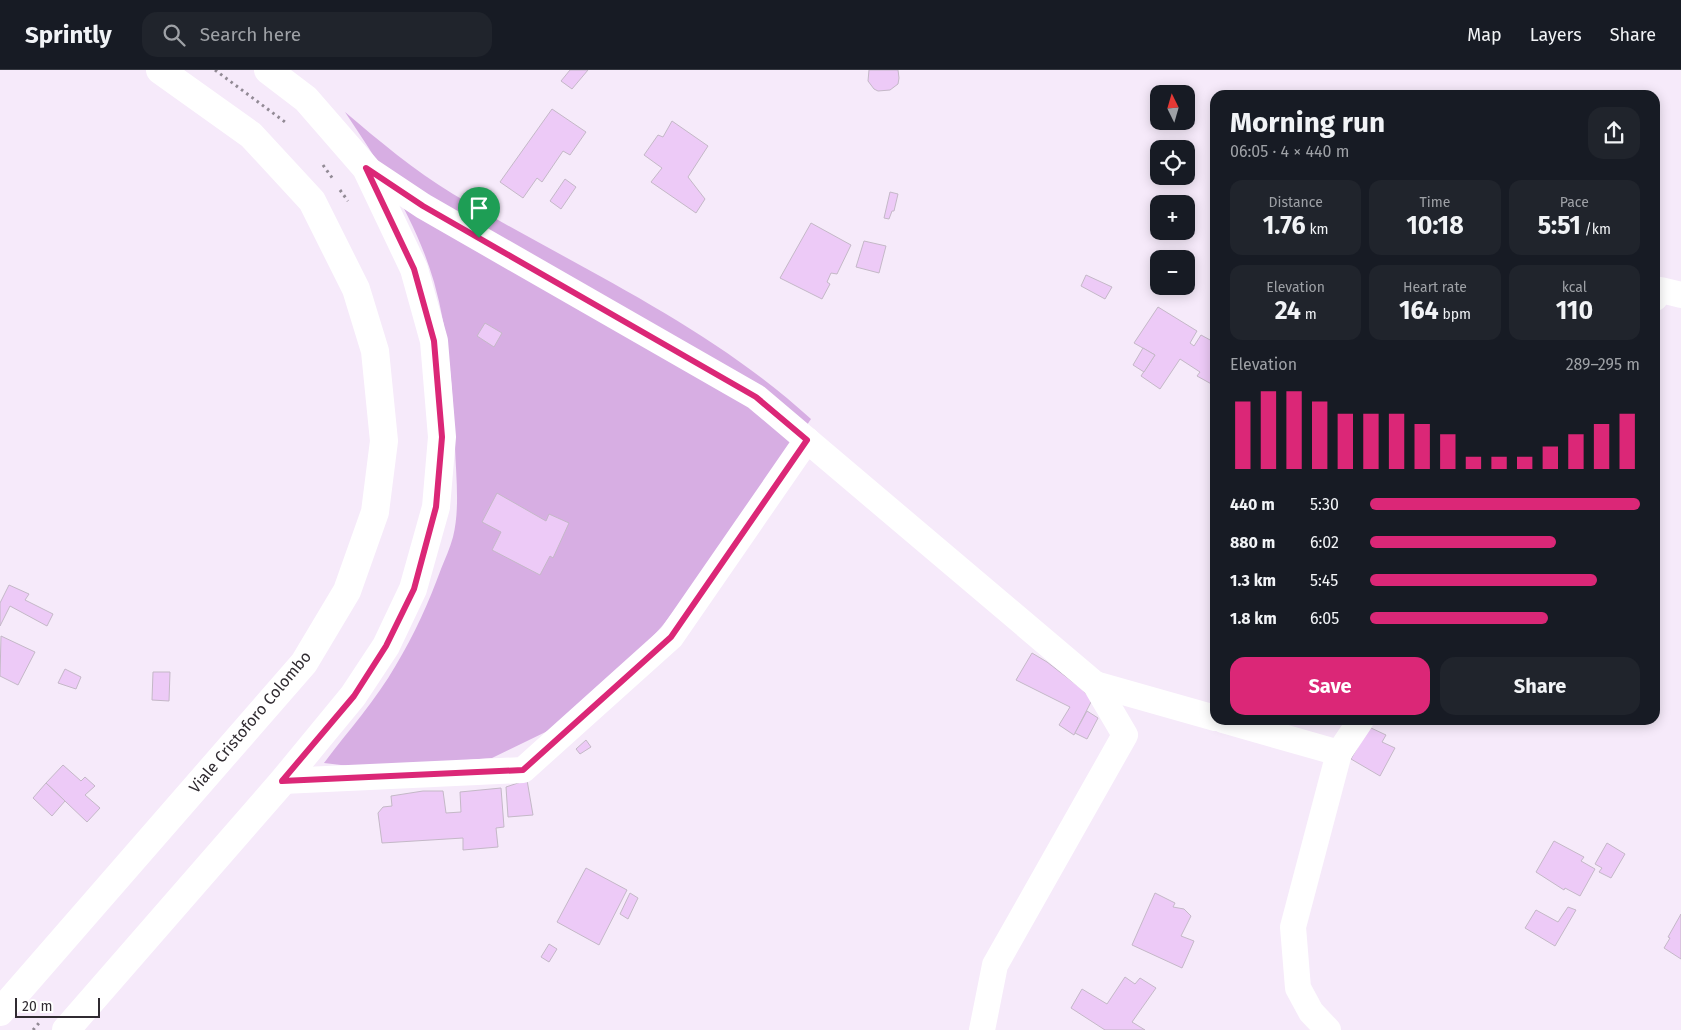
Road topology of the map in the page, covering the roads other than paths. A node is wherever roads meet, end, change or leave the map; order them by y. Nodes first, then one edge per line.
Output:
1 (160, 70) edge
2 (268, 70) edge
3 (366, 168) junction
4 (1660, 291) edge
5 (1681, 295) edge
6 (807, 440) junction
7 (1095, 684) junction
8 (1210, 717) edge
9 (1241, 725) edge
10 (1358, 725) edge
11 (1339, 753) junction
12 (282, 781) junction
13 (0, 1012) edge
14 (66, 1030) edge
15 (982, 1030) edge
16 (1328, 1030) edge

1 - 13 main road, Viale Cristoforo Colombo
2 - 3 main road
3 - 6 street
3 - 12 main road
4 - 5 street
6 - 7 street
6 - 12 street
7 - 8 street
7 - 15 street
9 - 11 street
10 - 11 street
11 - 16 street
12 - 14 main road

